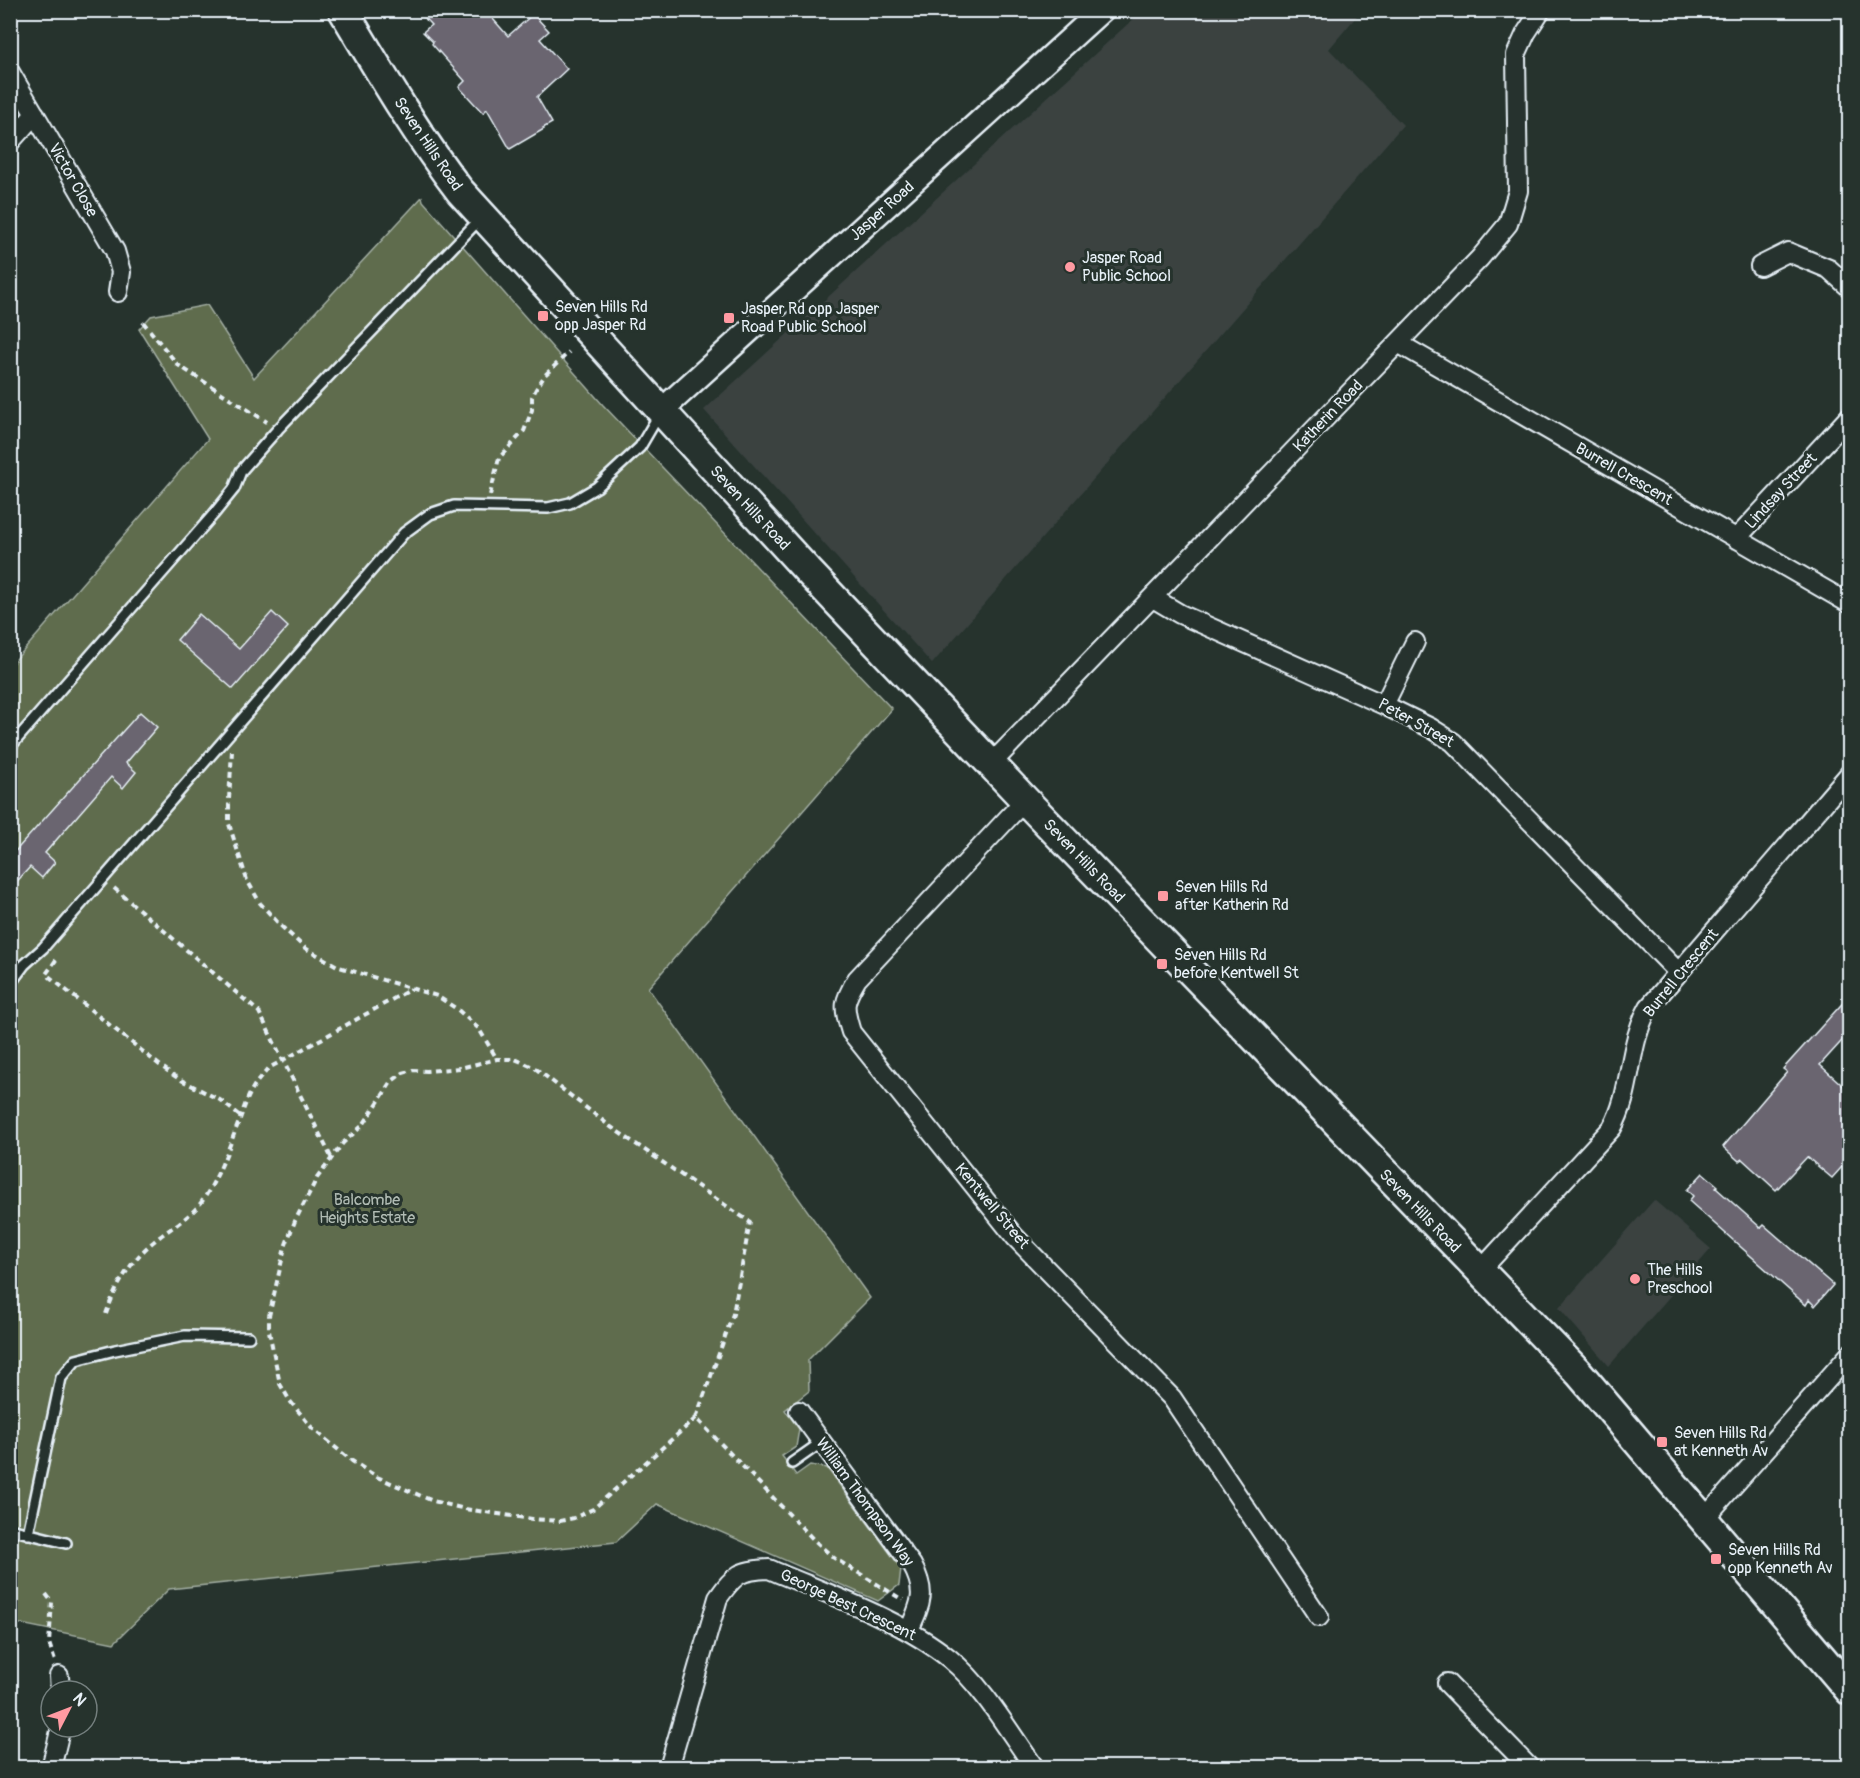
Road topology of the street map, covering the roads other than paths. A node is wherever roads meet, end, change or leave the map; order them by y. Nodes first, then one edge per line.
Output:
1 (343, 10) edge
2 (1102, 10) edge
3 (1541, 10) edge
4 (10, 72) edge
5 (35, 114) junction
6 (10, 142) edge
7 (483, 216) junction
8 (1760, 267) dead end
9 (1850, 288) edge
10 (118, 292) dead end
11 (1398, 343) junction
12 (661, 411) junction
13 (1850, 416) edge
14 (1736, 539) junction
15 (1154, 598) junction
16 (1850, 604) edge
17 (1415, 642) dead end
18 (1384, 705) junction
19 (10, 747) edge
20 (991, 764) junction
21 (1850, 773) edge
22 (1025, 800) junction
23 (1678, 972) junction
24 (10, 984) edge
25 (1479, 1272) junction
26 (249, 1337) dead end
27 (1850, 1354) edge
28 (799, 1411) dead end
29 (822, 1442) junction
30 (792, 1463) dead end
31 (1704, 1519) junction
32 (10, 1529) edge
33 (28, 1534) junction
34 (66, 1543) dead end
35 (1319, 1617) dead end
36 (909, 1630) junction
37 (1447, 1683) dead end
38 (1850, 1691) edge
39 (58, 1739) edge
40 (51, 1767) edge
41 (669, 1767) edge
42 (1035, 1767) edge
43 (1530, 1767) edge

1 - 7 main road, Seven Hills Road
2 - 12 street, Jasper Road
3 - 11 street, Katherin Road
4 - 5 street, Victor Close
5 - 6 street
5 - 10 street, Victor Close
7 - 12 main road, Seven Hills Road
7 - 19 lane
8 - 9 street
11 - 14 street, Burrell Crescent
11 - 15 street, Katherin Road
12 - 20 main road, Seven Hills Road
12 - 24 lane
13 - 14 street, Lindsay Street
14 - 16 street, Burrell Crescent
15 - 18 street, Peter Street
15 - 20 street, Katherin Road
17 - 18 street
18 - 23 street, Peter Street
20 - 22 main road, Seven Hills Road
21 - 23 street, Burrell Crescent
22 - 25 main road, Seven Hills Road
22 - 35 street, Kentwell Street
23 - 25 street, Burrell Crescent
25 - 31 main road, Seven Hills Road
26 - 33 lane
27 - 31 street
28 - 29 street, William Thompson Way
29 - 30 lane
29 - 36 street, William Thompson Way
31 - 38 main road, Seven Hills Road
32 - 33 lane
33 - 34 lane
36 - 41 street, George Best Crescent
36 - 42 street, George Best Crescent
37 - 43 street
39 - 40 street

